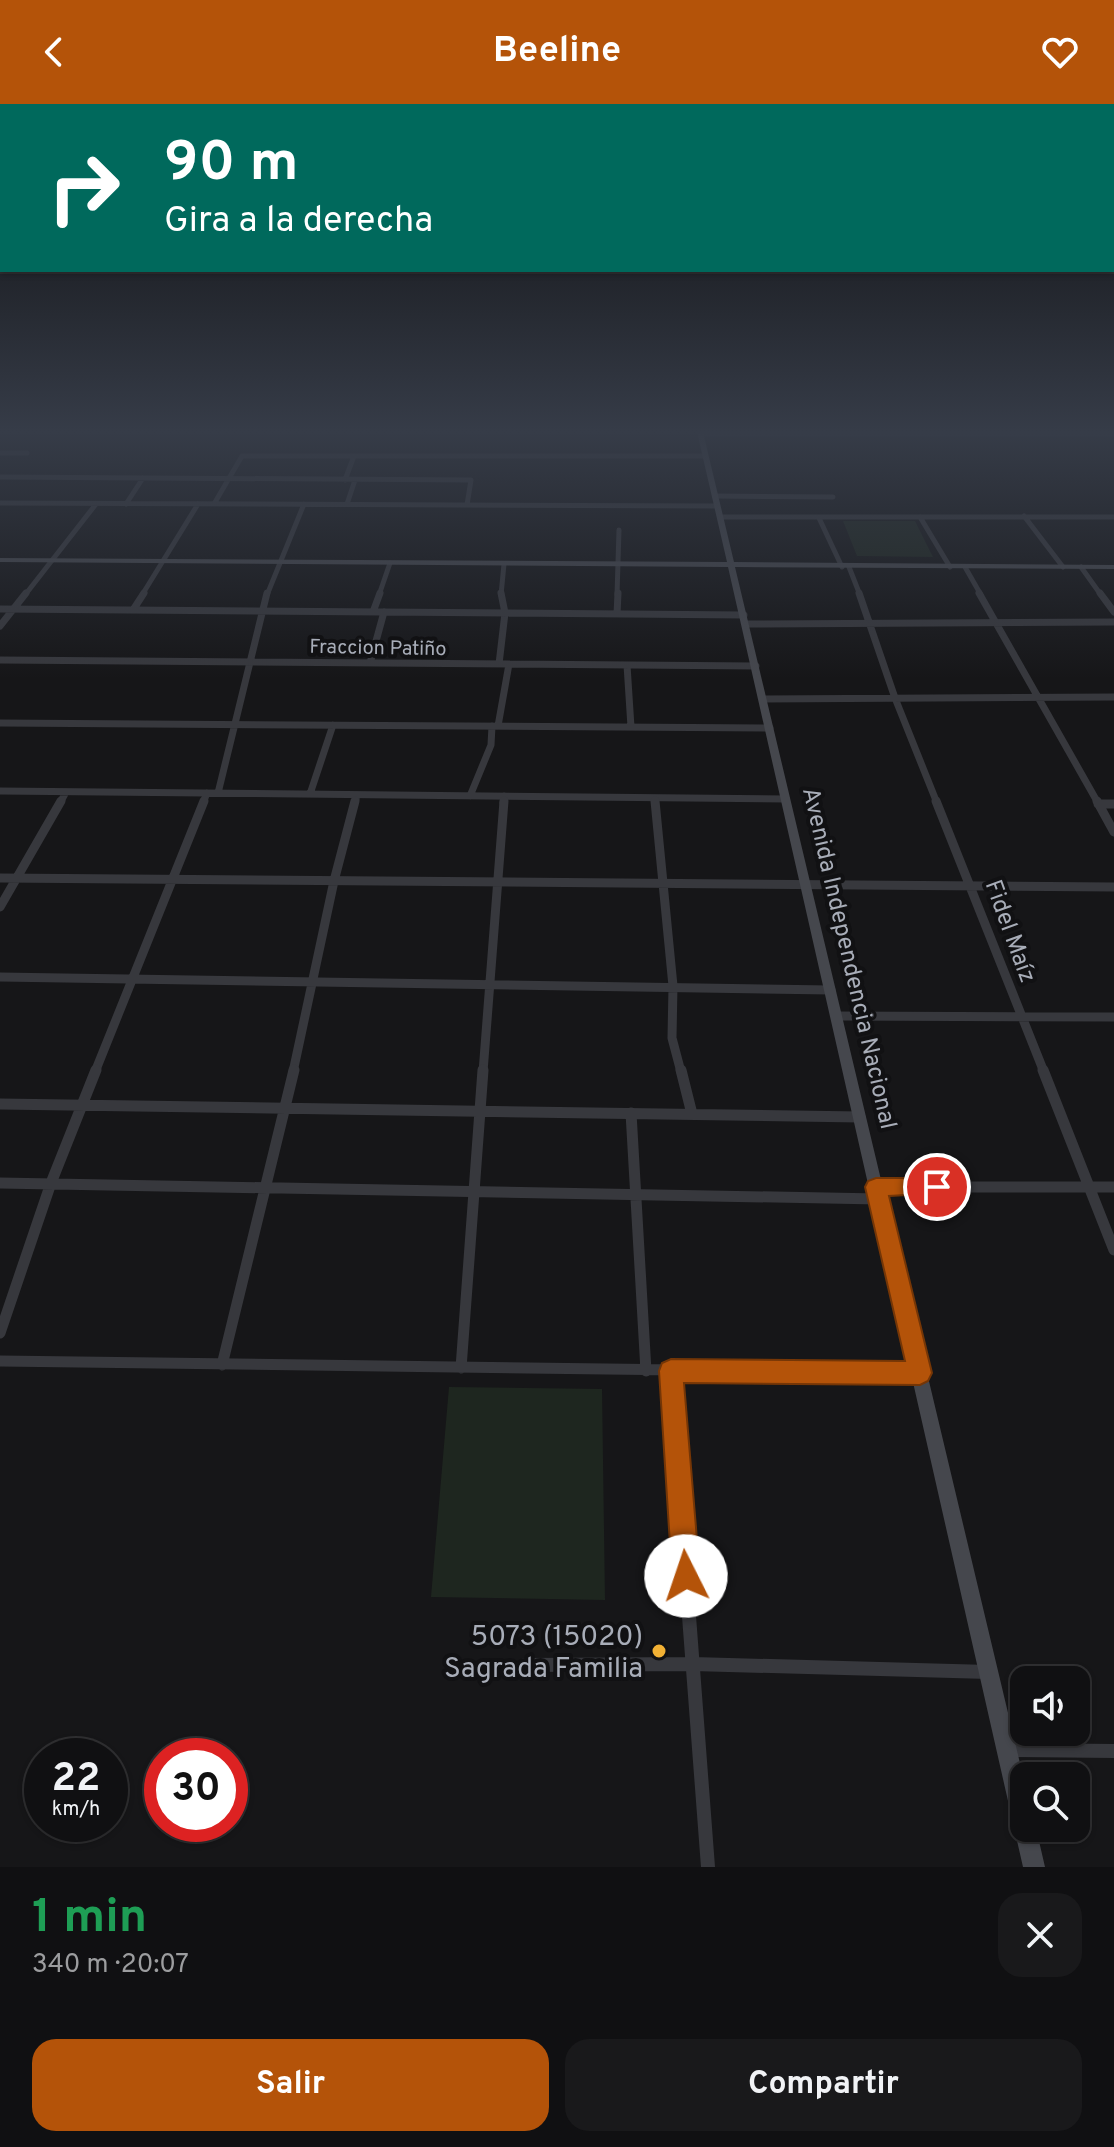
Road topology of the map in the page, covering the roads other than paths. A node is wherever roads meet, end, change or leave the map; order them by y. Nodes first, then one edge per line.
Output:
1 (88, 514) edge
2 (192, 514) edge
3 (299, 514) edge
4 (1024, 516) junction
5 (720, 517) joint
6 (920, 517) junction
7 (1114, 517) edge
8 (819, 518) junction
9 (619, 530) dead end
10 (0, 560) edge
11 (54, 560) junction
12 (162, 561) junction
13 (278, 562) junction
14 (390, 563) junction
15 (504, 564) junction
16 (618, 565) junction
17 (732, 567) junction
18 (846, 567) junction
19 (950, 567) junction
20 (965, 567) junction
21 (1063, 567) junction
22 (1081, 567) junction
23 (1114, 567) edge
24 (0, 609) edge
25 (13, 610) junction
26 (133, 610) junction
27 (261, 611) junction
28 (373, 612) junction
29 (384, 612) junction
30 (1114, 612) edge
31 (505, 613) junction
32 (617, 614) junction
33 (745, 620) junction
34 (1114, 622) edge
35 (872, 624) junction
36 (996, 625) junction
37 (0, 626) edge
38 (1, 661) edge
39 (251, 662) junction
40 (370, 663) junction
41 (499, 664) junction
42 (509, 664) junction
43 (627, 665) junction
44 (756, 666) junction
45 (1114, 697) edge
46 (895, 698) junction
47 (1036, 698) junction
48 (763, 699) junction
49 (0, 723) edge
50 (234, 724) junction
51 (333, 725) junction
52 (495, 726) junction
53 (631, 727) junction
54 (770, 728) junction
55 (0, 791) edge
56 (66, 792) junction
57 (212, 793) junction
58 (310, 794) junction
59 (357, 795) junction
60 (470, 796) junction
61 (504, 796) junction
62 (655, 799) junction
63 (786, 799) junction
64 (1098, 804) junction
65 (1114, 804) edge
66 (1114, 832) edge
67 (0, 878) edge
68 (16, 878) junction
69 (171, 880) junction
70 (334, 881) junction
71 (496, 883) junction
72 (663, 886) junction
73 (807, 886) junction
74 (971, 887) junction
75 (1114, 887) edge
76 (0, 907) edge
77 (0, 977) edge
78 (131, 979) junction
79 (313, 983) junction
80 (487, 983) junction
81 (673, 986) junction
82 (831, 990) junction
83 (837, 1016) junction
84 (1019, 1016) junction
85 (1114, 1017) edge
86 (0, 1104) edge
87 (82, 1105) junction
88 (286, 1107) junction
89 (479, 1111) junction
90 (631, 1113) junction
91 (692, 1114) junction
92 (860, 1117) junction
93 (0, 1183) edge
94 (51, 1183) junction
95 (264, 1186) junction
96 (1089, 1187) junction
97 (1114, 1187) edge
98 (474, 1190) junction
99 (878, 1193) junction
100 (637, 1194) junction
101 (1114, 1250) edge
102 (0, 1333) edge
103 (0, 1361) edge
104 (222, 1365) junction
105 (461, 1368) junction
106 (646, 1371) junction
107 (671, 1371) junction
108 (920, 1373) junction
109 (693, 1664) junction
110 (525, 1665) dead end
111 (989, 1672) junction
112 (1007, 1750) junction
113 (1114, 1751) edge
114 (1010, 1763) edge
115 (1028, 1842) edge
116 (708, 1867) edge
117 (1034, 1867) edge

1 - 11 street
2 - 12 street
3 - 13 street
4 - 6 street
4 - 7 street
4 - 21 street
5 - 8 street
5 - 17 main road, Avenida Independencia Nacional
6 - 8 street
6 - 19 street
8 - 18 street, Fidel Maíz
9 - 16 street
10 - 11 main road
11 - 12 main road
11 - 25 street
12 - 13 main road
12 - 26 street
13 - 14 main road
13 - 27 street
14 - 15 main road
14 - 28 street
15 - 16 main road
15 - 31 street
16 - 17 main road
16 - 32 street
17 - 18 main road
17 - 33 main road, Avenida Independencia Nacional
18 - 19 main road
18 - 35 street, Fidel Maíz
19 - 20 main road
20 - 21 main road
20 - 36 street
21 - 22 main road
22 - 23 main road
22 - 30 street
24 - 25 street
25 - 26 street
25 - 37 street
26 - 27 street
27 - 28 street
27 - 39 street
28 - 29 street
29 - 31 street
29 - 40 street
31 - 32 street
31 - 41 street
32 - 33 street
33 - 35 street
33 - 44 main road, Avenida Independencia Nacional
34 - 36 street
35 - 36 street
35 - 46 street, Fidel Maíz
36 - 47 street
38 - 39 street, Fraccion Patiño
39 - 40 street, Fraccion Patiño
39 - 50 street
40 - 41 street, Fraccion Patiño
41 - 42 street, Fraccion Patiño
42 - 43 street, Fraccion Patiño
42 - 52 street
43 - 44 street, Fraccion Patiño
43 - 53 street
44 - 48 main road, Avenida Independencia Nacional
45 - 47 street
46 - 47 street
46 - 48 street
46 - 74 street, Fidel Maíz
47 - 64 street
48 - 54 main road, Avenida Independencia Nacional
49 - 50 street
50 - 51 street
50 - 57 street
51 - 52 street
51 - 58 street
52 - 53 street
52 - 60 street
53 - 54 street
54 - 63 main road, Avenida Independencia Nacional
55 - 56 street
56 - 57 street
56 - 68 street
57 - 58 street
57 - 69 street
58 - 59 street
59 - 60 street
59 - 70 street
60 - 61 street
61 - 62 street
61 - 71 street
62 - 63 street
62 - 72 street
63 - 73 main road, Avenida Independencia Nacional
64 - 65 street
64 - 66 street
67 - 68 street
68 - 69 street
68 - 76 street
69 - 70 street
69 - 78 street
70 - 71 street
70 - 79 street
71 - 72 street
71 - 80 street
72 - 73 street
72 - 81 street
73 - 74 street
73 - 82 main road, Avenida Independencia Nacional
74 - 75 street
74 - 84 street, Fidel Maíz
77 - 78 street
78 - 79 street
78 - 87 street
79 - 80 street
79 - 88 street
80 - 81 street
80 - 89 street
81 - 82 street
81 - 91 street
82 - 83 main road, Avenida Independencia Nacional
83 - 84 street
83 - 92 main road, Avenida Independencia Nacional
84 - 85 street
84 - 96 street, Fidel Maíz
86 - 87 street
87 - 88 street
87 - 94 street
88 - 89 street
88 - 95 street
89 - 90 street
89 - 98 street
90 - 91 street
90 - 100 street
91 - 92 street
92 - 99 main road, Avenida Independencia Nacional
93 - 94 street
94 - 95 street
94 - 102 street
95 - 98 street
95 - 104 street
96 - 97 street
96 - 99 street
96 - 101 street, Fidel Maíz
98 - 100 street
98 - 105 street
99 - 100 street
99 - 108 main road, Avenida Independencia Nacional
100 - 106 street
103 - 104 street
104 - 105 street
105 - 106 street
106 - 107 street
107 - 108 street
107 - 109 street
108 - 111 main road, Avenida Independencia Nacional
109 - 110 street
109 - 111 street
109 - 116 street
111 - 112 main road, Avenida Independencia Nacional
112 - 113 street
112 - 114 main road, Avenida Independencia Nacional
115 - 117 main road, Avenida Independencia Nacional

